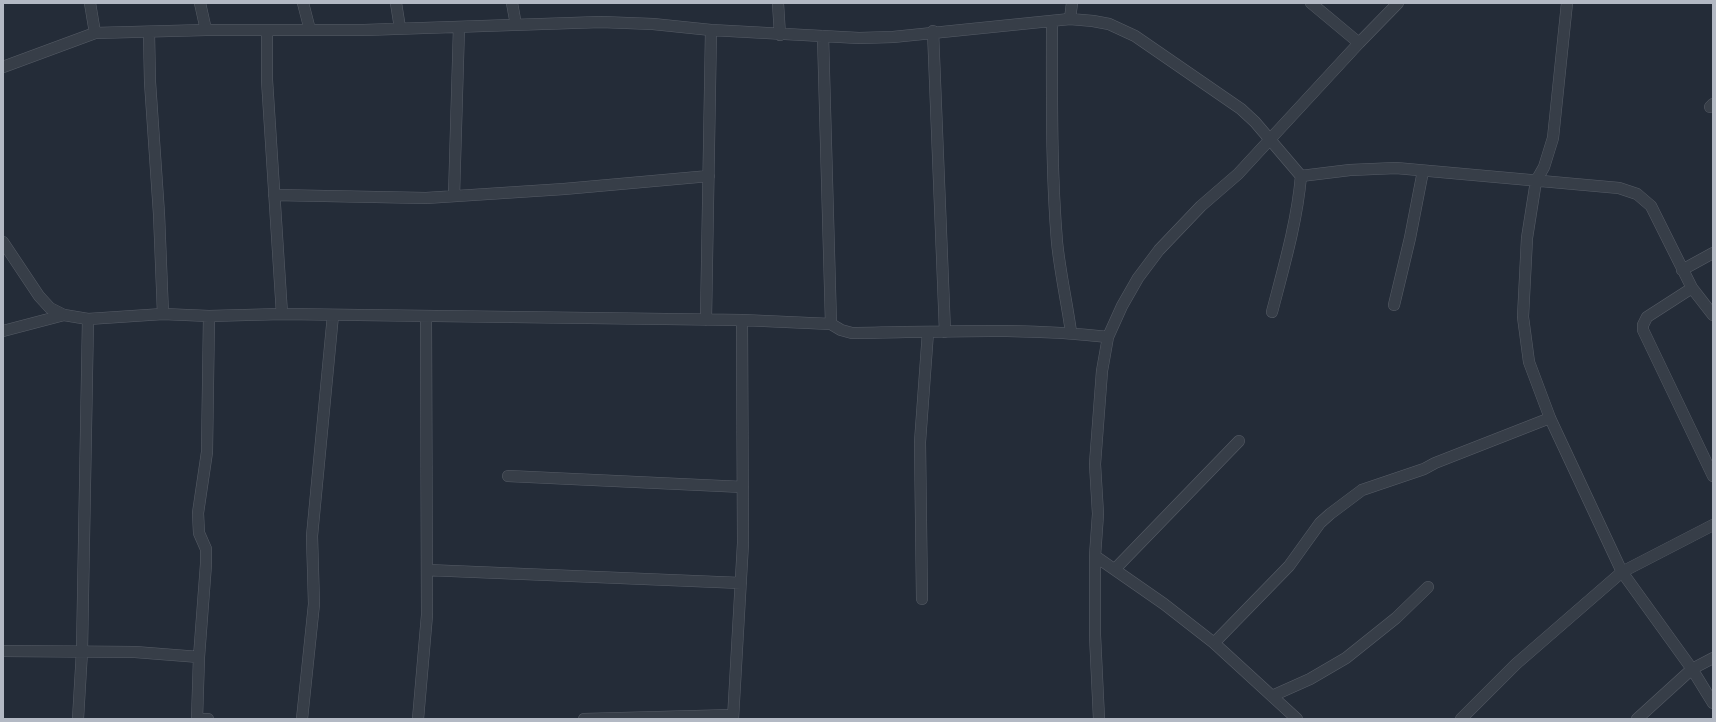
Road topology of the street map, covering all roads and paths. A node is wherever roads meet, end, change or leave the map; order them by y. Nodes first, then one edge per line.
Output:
1 (90, 3) edge
2 (200, 3) edge
3 (303, 3) edge
4 (396, 3) edge
5 (512, 3) edge
6 (778, 3) edge
7 (1072, 3) edge
8 (1311, 3) edge
9 (1398, 3) edge
10 (1567, 3) edge
11 (1070, 19) junction
12 (1052, 21) junction
13 (516, 25) junction
14 (459, 27) junction
15 (400, 28) junction
16 (206, 30) junction
17 (310, 30) junction
18 (711, 30) junction
19 (267, 31) junction
20 (933, 31) junction
21 (95, 33) junction
22 (149, 33) junction
23 (780, 35) junction
24 (823, 36) junction
25 (1359, 43) junction
26 (3, 67) edge
27 (1271, 140) junction
28 (1423, 171) junction
29 (710, 176) junction
30 (1301, 176) junction
31 (1536, 181) junction
32 (274, 194) junction
33 (454, 196) junction
34 (3, 242) edge
35 (1713, 252) edge
36 (1682, 270) junction
37 (1692, 288) junction
38 (1394, 304) dead end
39 (1272, 312) dead end
40 (163, 314) junction
41 (282, 314) junction
42 (1713, 314) edge
43 (64, 315) junction
44 (333, 315) junction
45 (209, 316) junction
46 (426, 316) junction
47 (88, 319) junction
48 (706, 320) junction
49 (742, 320) junction
50 (831, 324) junction
51 (3, 331) edge
52 (928, 332) junction
53 (944, 332) junction
54 (1071, 332) junction
55 (1108, 337) junction
56 (1550, 418) junction
57 (1239, 441) dead end
58 (508, 476) dead end
59 (1713, 476) edge
60 (743, 486) junction
61 (1713, 525) edge
62 (1095, 556) junction
63 (1115, 569) junction
64 (427, 570) junction
65 (1622, 572) junction
66 (741, 583) junction
67 (1428, 587) dead end
68 (922, 600) dead end
69 (1214, 643) junction
70 (3, 651) edge
71 (82, 651) junction
72 (199, 657) junction
73 (1713, 658) edge
74 (1692, 669) junction
75 (1272, 696) junction
76 (1713, 703) edge
77 (733, 717) edge
78 (78, 719) edge
79 (197, 719) edge
80 (208, 719) edge
81 (302, 719) edge
82 (418, 719) edge
83 (584, 719) edge
84 (1099, 719) edge
85 (1297, 719) edge
86 (1461, 719) edge
87 (1637, 719) edge

1 - 21 street
2 - 16 street
3 - 17 street
4 - 15 street
5 - 13 street
6 - 23 street
7 - 11 street
8 - 25 street
9 - 25 street
10 - 31 street
11 - 12 street
11 - 27 street
12 - 20 street
12 - 54 street
13 - 14 street
13 - 18 street
14 - 15 street
14 - 33 street
15 - 17 street
16 - 19 street
16 - 22 street
17 - 19 street
18 - 23 street
18 - 29 street
19 - 32 street
20 - 24 street
20 - 53 street
21 - 22 street
21 - 26 street
22 - 40 street
23 - 24 street
24 - 50 street
25 - 27 street
27 - 30 street
27 - 55 street
28 - 30 street
28 - 31 street
28 - 38 street
29 - 33 street
29 - 48 street
30 - 39 street
31 - 36 street
31 - 56 street
32 - 33 street
32 - 41 street
34 - 43 street
35 - 36 street
36 - 37 street
37 - 42 street
37 - 59 street
40 - 45 street
40 - 47 street
41 - 44 street
41 - 45 street
43 - 47 street
43 - 51 street
44 - 46 street
44 - 81 street
45 - 72 street
46 - 48 street
46 - 64 street
47 - 71 street
48 - 49 street
49 - 50 street
49 - 60 street
50 - 52 street
52 - 53 street
52 - 68 street
53 - 54 street
54 - 55 street
55 - 62 street
56 - 65 street
56 - 69 street
57 - 63 street
58 - 60 street
60 - 66 street
61 - 65 street
62 - 63 street
62 - 84 street
63 - 69 street
64 - 66 street
64 - 82 street
65 - 74 street
65 - 86 street
66 - 77 street
67 - 75 street
69 - 75 street
70 - 71 street
71 - 72 street
71 - 78 street
72 - 79 street
73 - 74 street
74 - 76 street
74 - 87 street
75 - 85 street
77 - 83 street
79 - 80 street

